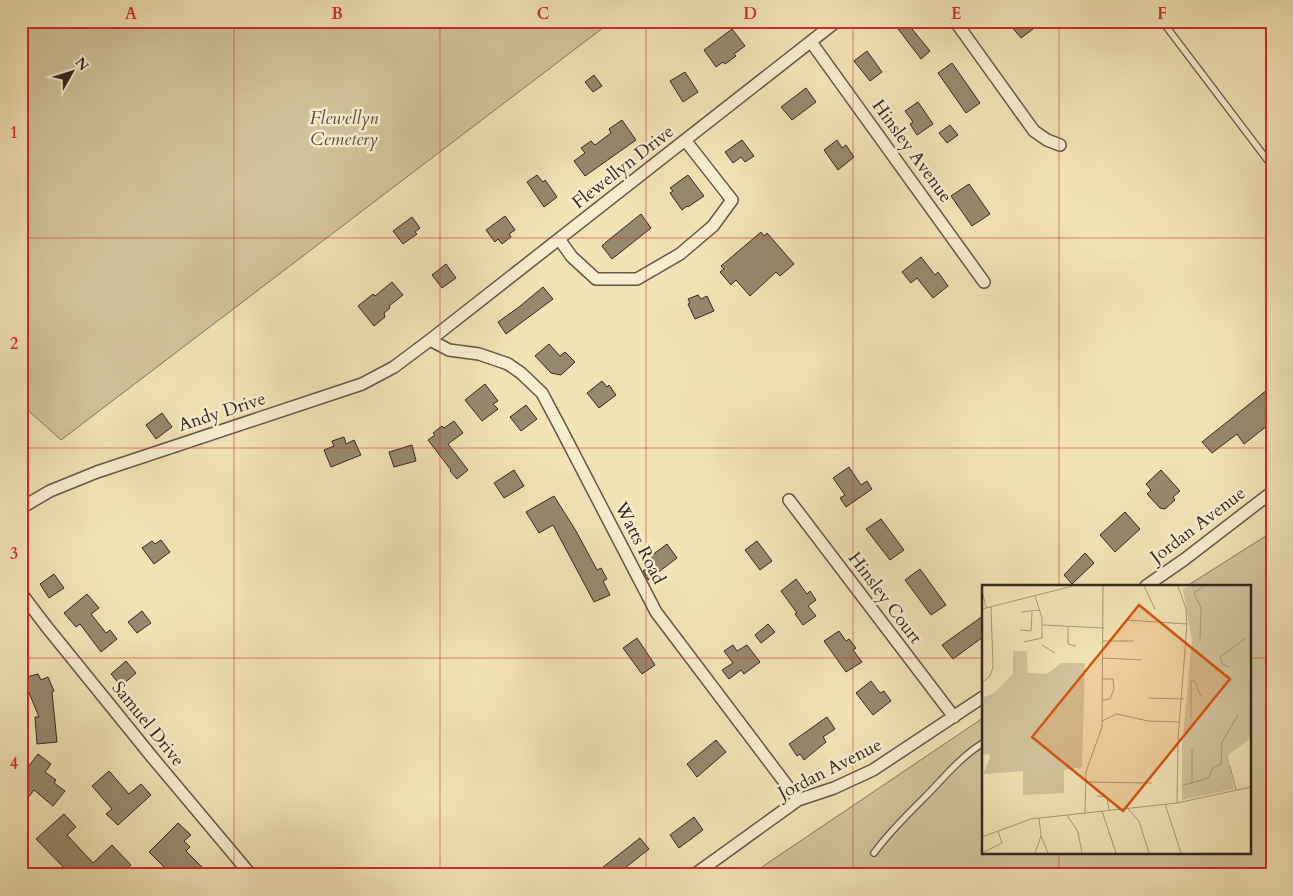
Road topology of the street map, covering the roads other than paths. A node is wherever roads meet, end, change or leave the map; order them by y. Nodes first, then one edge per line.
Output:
1 (837, 21) edge
2 (955, 21) edge
3 (1162, 21) edge
4 (811, 42) junction
5 (685, 140) junction
6 (1060, 145) dead end
7 (1272, 166) edge
8 (559, 239) junction
9 (984, 282) dead end
10 (430, 340) junction
11 (1272, 492) edge
12 (789, 500) dead end
13 (21, 508) edge
14 (1147, 585) edge
15 (21, 592) edge
16 (982, 698) edge
17 (954, 716) junction
18 (982, 744) edge
19 (798, 800) junction
20 (874, 853) dead end
21 (251, 875) edge
22 (694, 875) edge

1 - 4 street, Flewellyn Drive
2 - 6 street
3 - 7 lane
4 - 5 street, Flewellyn Drive
4 - 9 street, Hinsley Avenue
5 - 8 street, Flewellyn Drive
5 - 8 street
8 - 10 street, Flewellyn Drive
10 - 13 street, Andy Drive
10 - 19 street, Watts Road
11 - 14 street, Jordan Avenue
12 - 17 street, Hinsley Court
15 - 21 street, Samuel Drive
16 - 17 street, Jordan Avenue
17 - 19 street, Jordan Avenue
18 - 20 lane
19 - 22 street, Jordan Avenue

